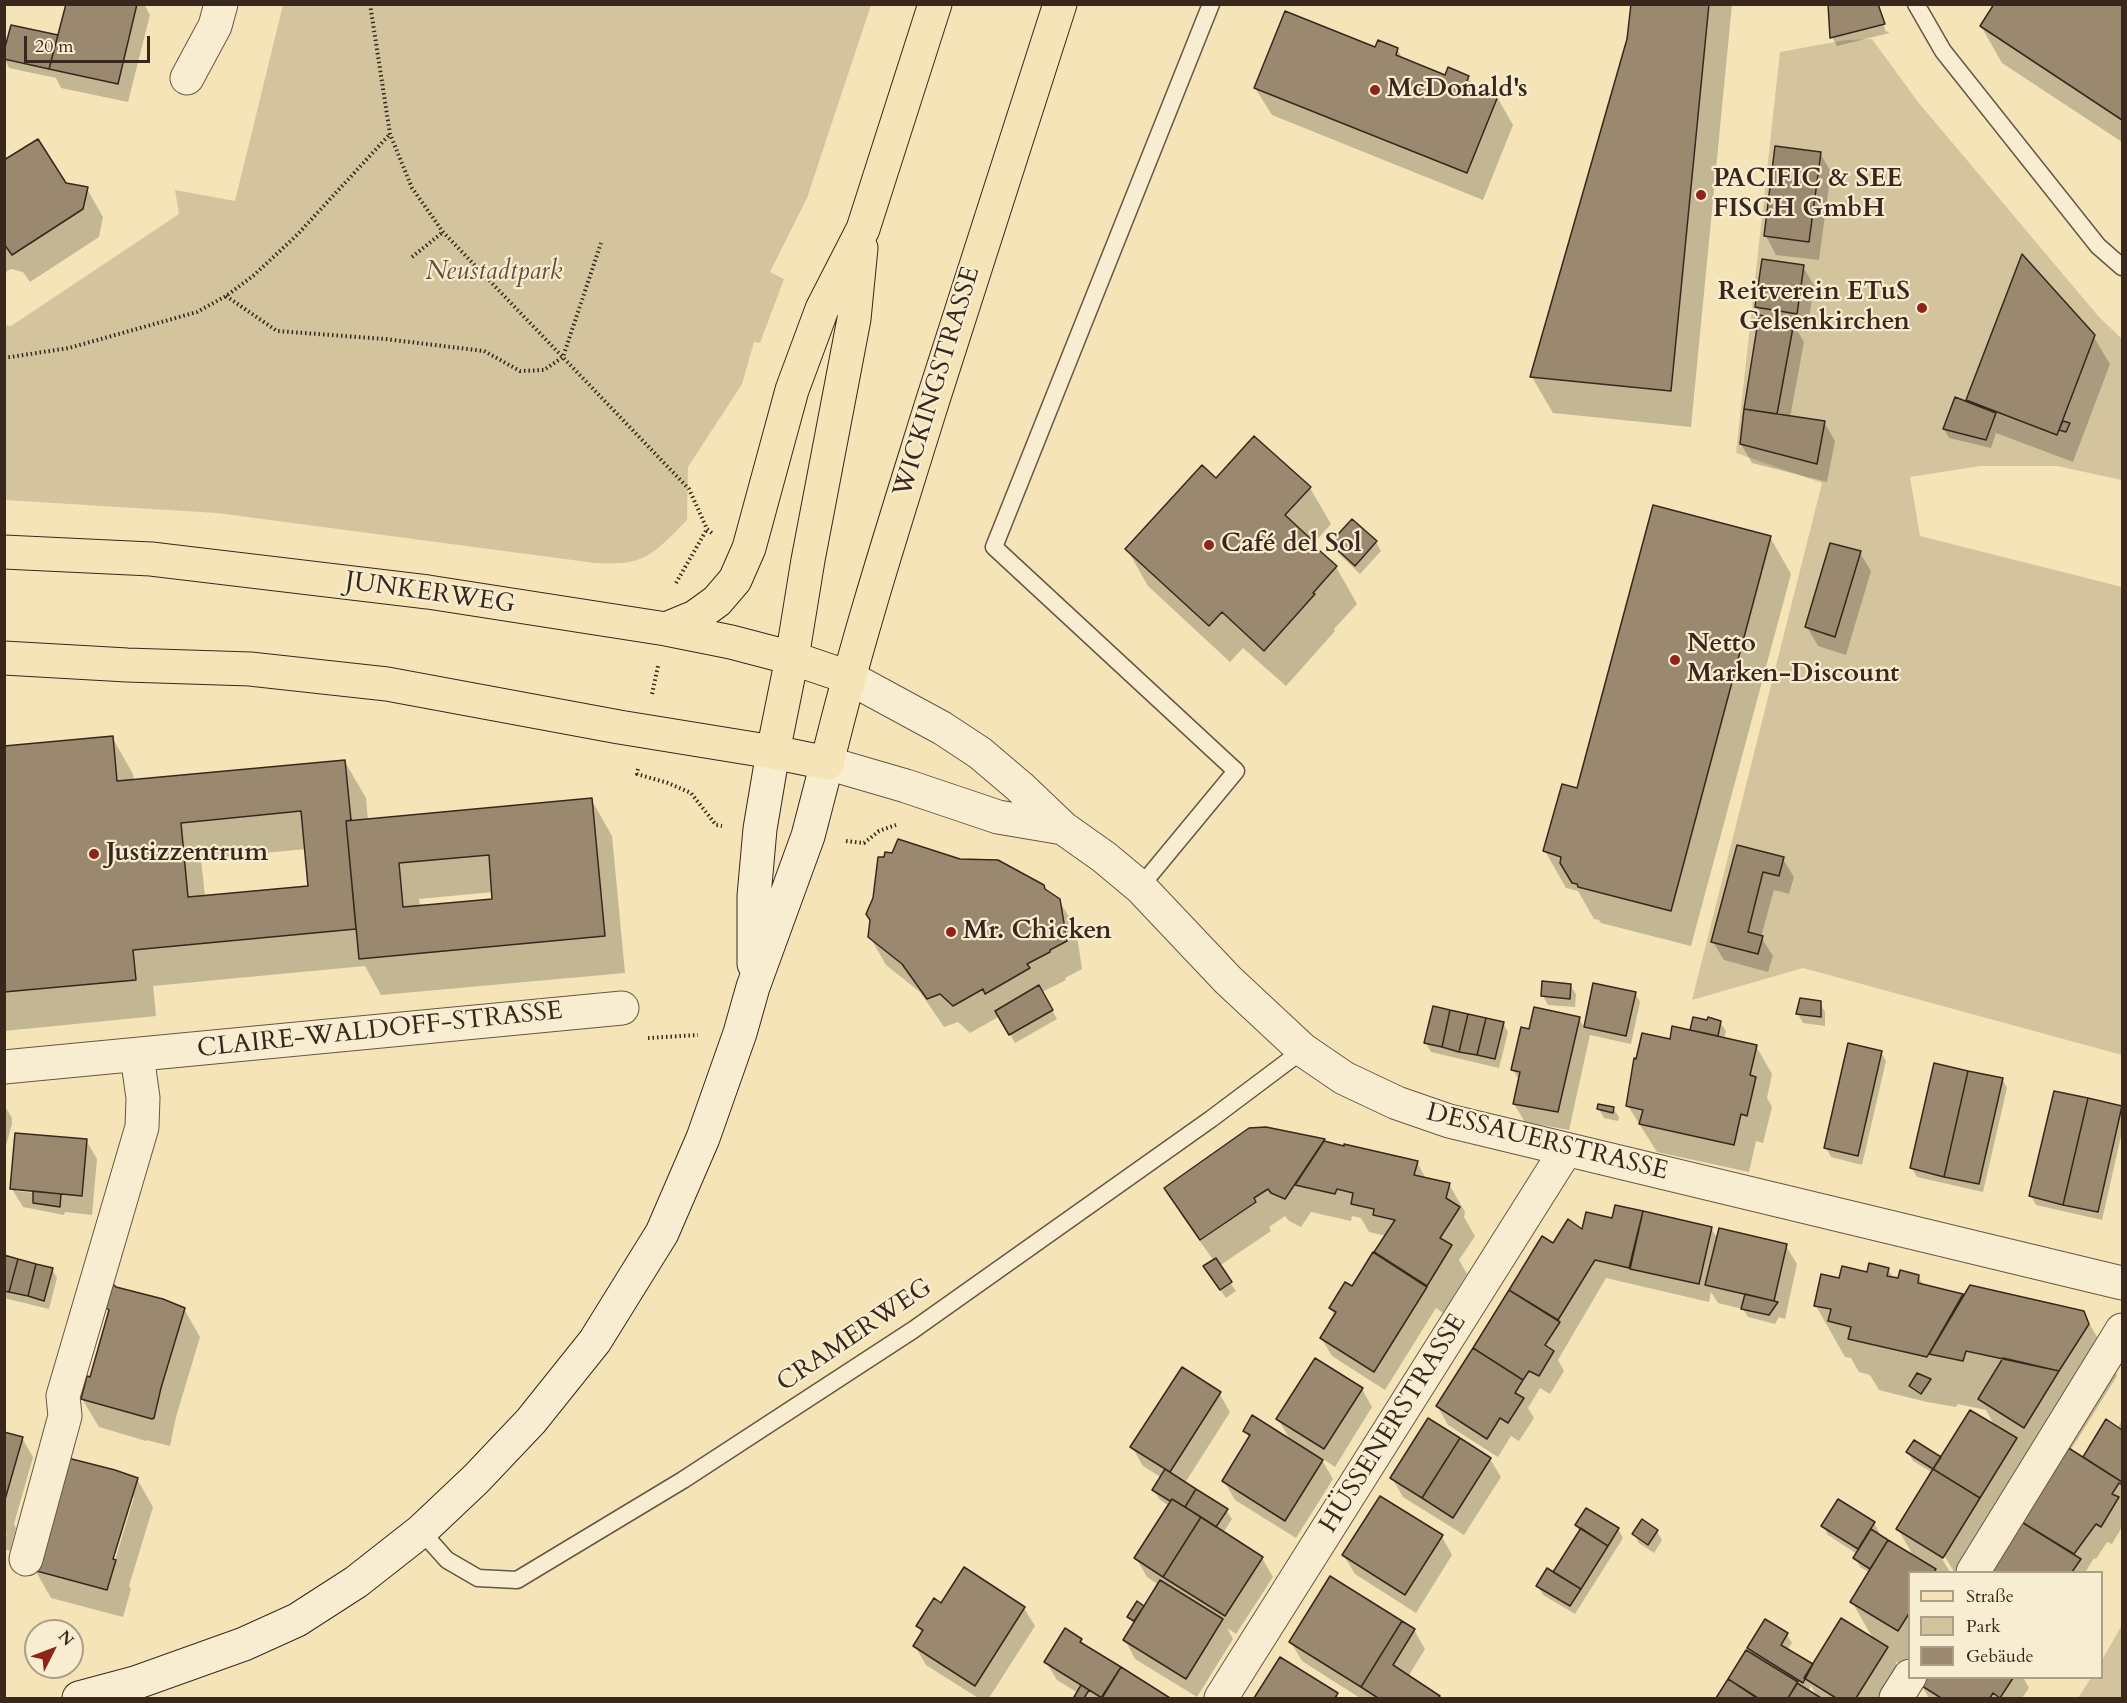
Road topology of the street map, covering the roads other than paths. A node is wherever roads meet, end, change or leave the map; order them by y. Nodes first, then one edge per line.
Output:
1 (221, 4) edge
2 (935, 4) edge
3 (1060, 4) edge
4 (1211, 4) edge
5 (1916, 4) edge
6 (187, 78) dead end
7 (863, 229) junction
8 (2122, 267) edge
9 (4, 552) edge
10 (666, 629) junction
11 (4, 658) edge
12 (792, 658) junction
13 (848, 677) junction
14 (773, 752) junction
15 (827, 763) junction
16 (1063, 828) junction
17 (1140, 887) junction
18 (753, 987) junction
19 (622, 1008) road end
20 (1303, 1050) junction
21 (137, 1055) junction
22 (4, 1067) edge
23 (1566, 1150) junction
24 (2122, 1283) edge
25 (2122, 1330) edge
26 (421, 1531) junction
27 (26, 1559) dead end
28 (1974, 1571) edge
29 (1908, 1679) edge
30 (79, 1698) edge
31 (1221, 1698) edge
32 (1896, 1698) edge

1 - 6 street
2 - 7 main road
3 - 13 main road, WICKINGSTRASSE
4 - 17 lane
5 - 8 lane
7 - 10 main road
7 - 12 main road
9 - 10 main road, JUNKERWEG
10 - 12 main road, JUNKERWEG
11 - 14 main road
12 - 13 main road, JUNKERWEG
12 - 14 main road
13 - 15 main road, WICKINGSTRASSE
13 - 16 street, DESSAUERSTRASSE
14 - 15 main road
14 - 18 street
15 - 16 street, DESSAUERSTRASSE
15 - 18 street
16 - 17 street, DESSAUERSTRASSE
17 - 20 street, DESSAUERSTRASSE
18 - 26 street
19 - 21 street, CLAIRE-WALDOFF-STRASSE
20 - 23 street, DESSAUERSTRASSE
20 - 26 lane, CRAMERWEG
21 - 22 street, CLAIRE-WALDOFF-STRASSE
21 - 27 street
23 - 24 street, DESSAUERSTRASSE
23 - 31 street, HÜSSENERSTRASSE
25 - 28 street
26 - 30 street
29 - 32 street

